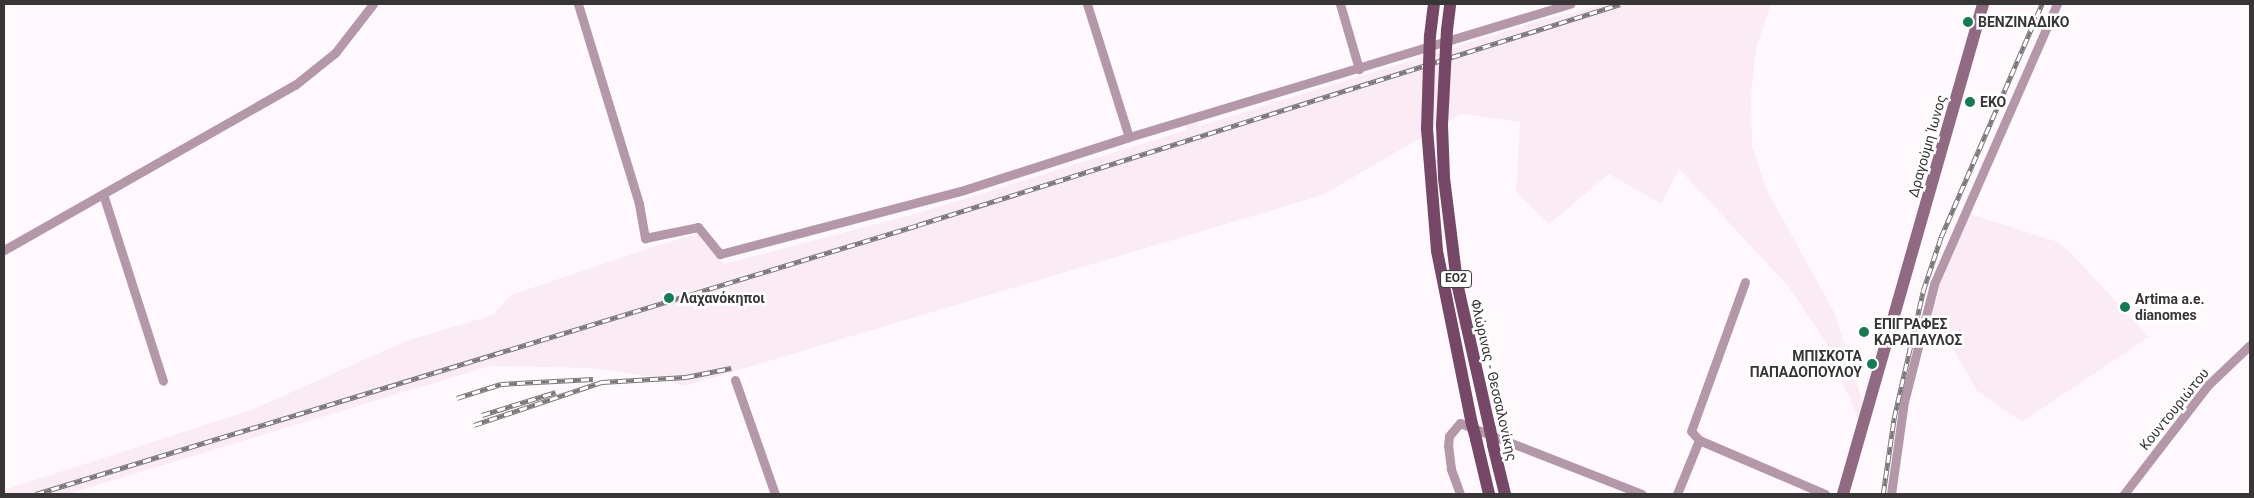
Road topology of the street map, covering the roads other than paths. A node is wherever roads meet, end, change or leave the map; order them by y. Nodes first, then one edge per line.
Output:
1 (373, 4) edge
2 (578, 4) edge
3 (1087, 4) edge
4 (1340, 4) edge
5 (1434, 4) edge
6 (1450, 4) edge
7 (1570, 4) edge
8 (1983, 4) edge
9 (2057, 4) edge
10 (1359, 68) junction
11 (1129, 137) junction
12 (103, 194) junction
13 (4, 250) edge
14 (1745, 282) dead end
15 (2250, 345) edge
16 (735, 380) dead end
17 (162, 382) dead end
18 (1699, 440) junction
19 (775, 494) edge
20 (1460, 494) edge
21 (1489, 494) edge
22 (1505, 494) edge
23 (1642, 494) edge
24 (1677, 494) edge
25 (1825, 494) edge
26 (1843, 494) edge
27 (1891, 494) edge
28 (2124, 494) edge

1 - 12 street
2 - 11 street
3 - 11 street
4 - 10 street
5 - 21 main road, ΕΟ2, bridge
6 - 22 main road, Φλώρινας - Θεσσαλονίκης / ΕΟ2, bridge
7 - 10 street
8 - 26 main road, Δραγούμη Ίωνος
9 - 27 street
10 - 11 street
12 - 13 street
12 - 17 street
14 - 18 street
15 - 28 street, Κουντουριώτου
16 - 19 street
18 - 24 street
18 - 25 street
20 - 23 street

